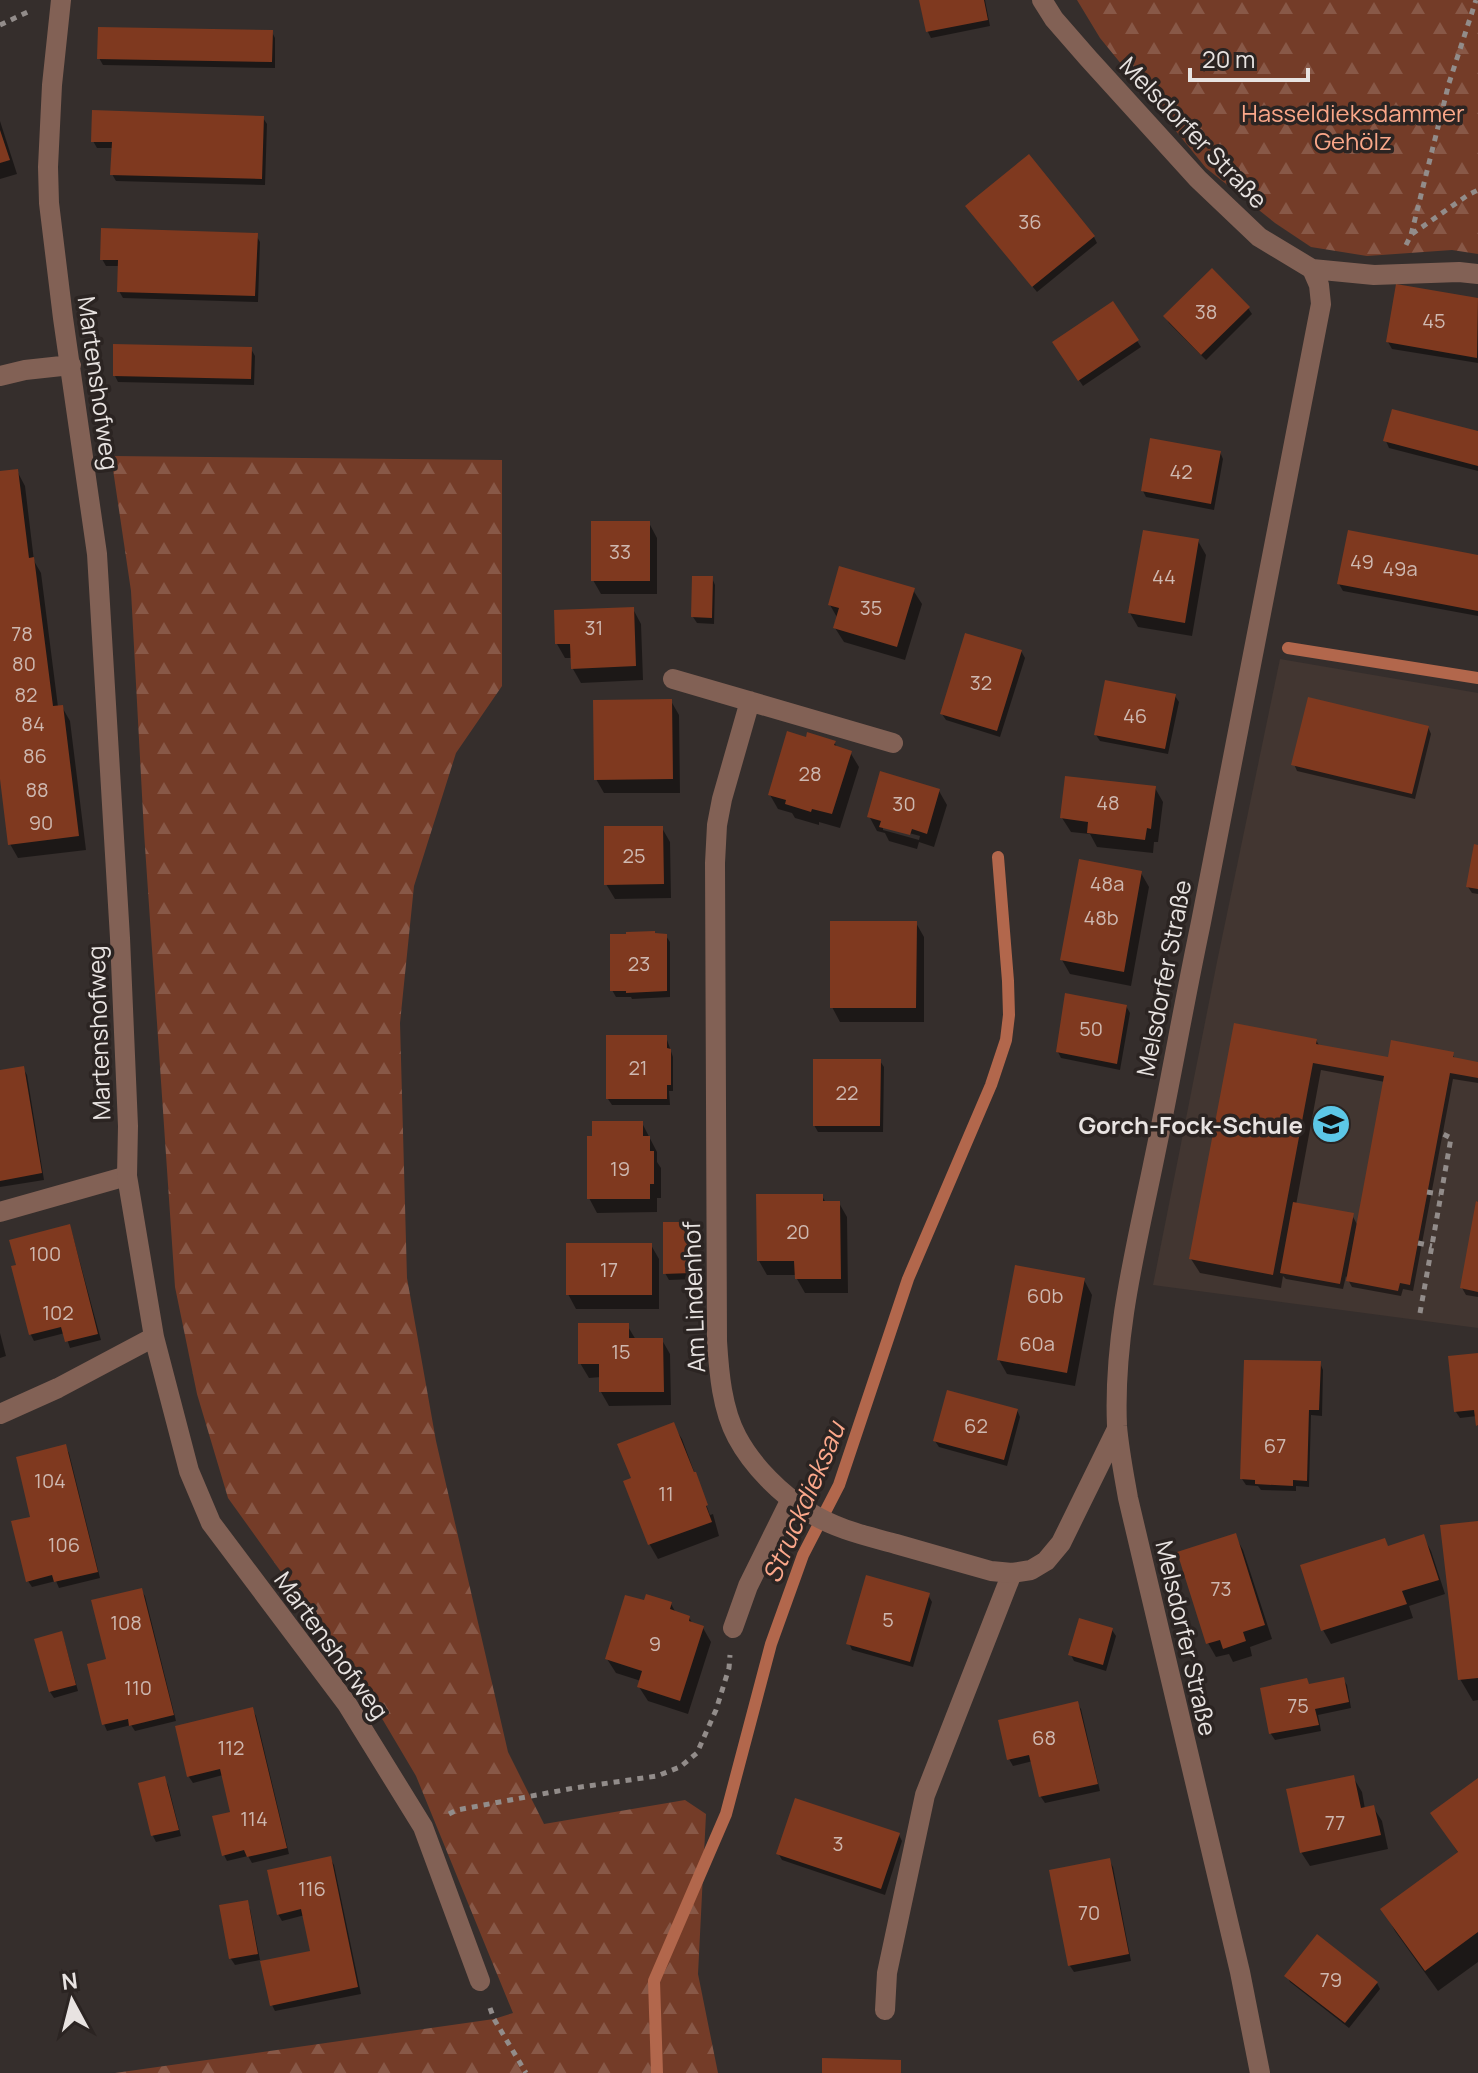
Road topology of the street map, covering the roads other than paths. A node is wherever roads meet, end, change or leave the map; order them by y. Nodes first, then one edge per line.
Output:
1 (61, 0) edge
2 (1042, 0) edge
3 (1312, 269) junction
4 (1478, 274) edge
5 (71, 365) junction
6 (0, 376) edge
7 (673, 679) dead end
8 (750, 701) junction
9 (893, 743) dead end
10 (127, 1176) junction
11 (0, 1212) edge
12 (154, 1337) junction
13 (0, 1414) edge
14 (1117, 1429) junction
15 (791, 1499) junction
16 (1012, 1573) junction
17 (733, 1628) road end
18 (480, 1981) road end
19 (885, 2010) dead end
20 (1260, 2073) edge

1 - 5 street, Martenshofweg
2 - 3 street, Melsdorfer Straße
3 - 4 street
3 - 14 street, Melsdorfer Straße
5 - 6 street
5 - 10 street, Martenshofweg
7 - 8 street
8 - 9 street
8 - 15 street, Am Lindenhof
10 - 11 street
10 - 12 street, Martenshofweg
12 - 13 street
12 - 18 street, Martenshofweg
14 - 16 street
14 - 20 street, Melsdorfer Straße
15 - 16 street, Am Lindenhof
15 - 17 street
16 - 19 street

